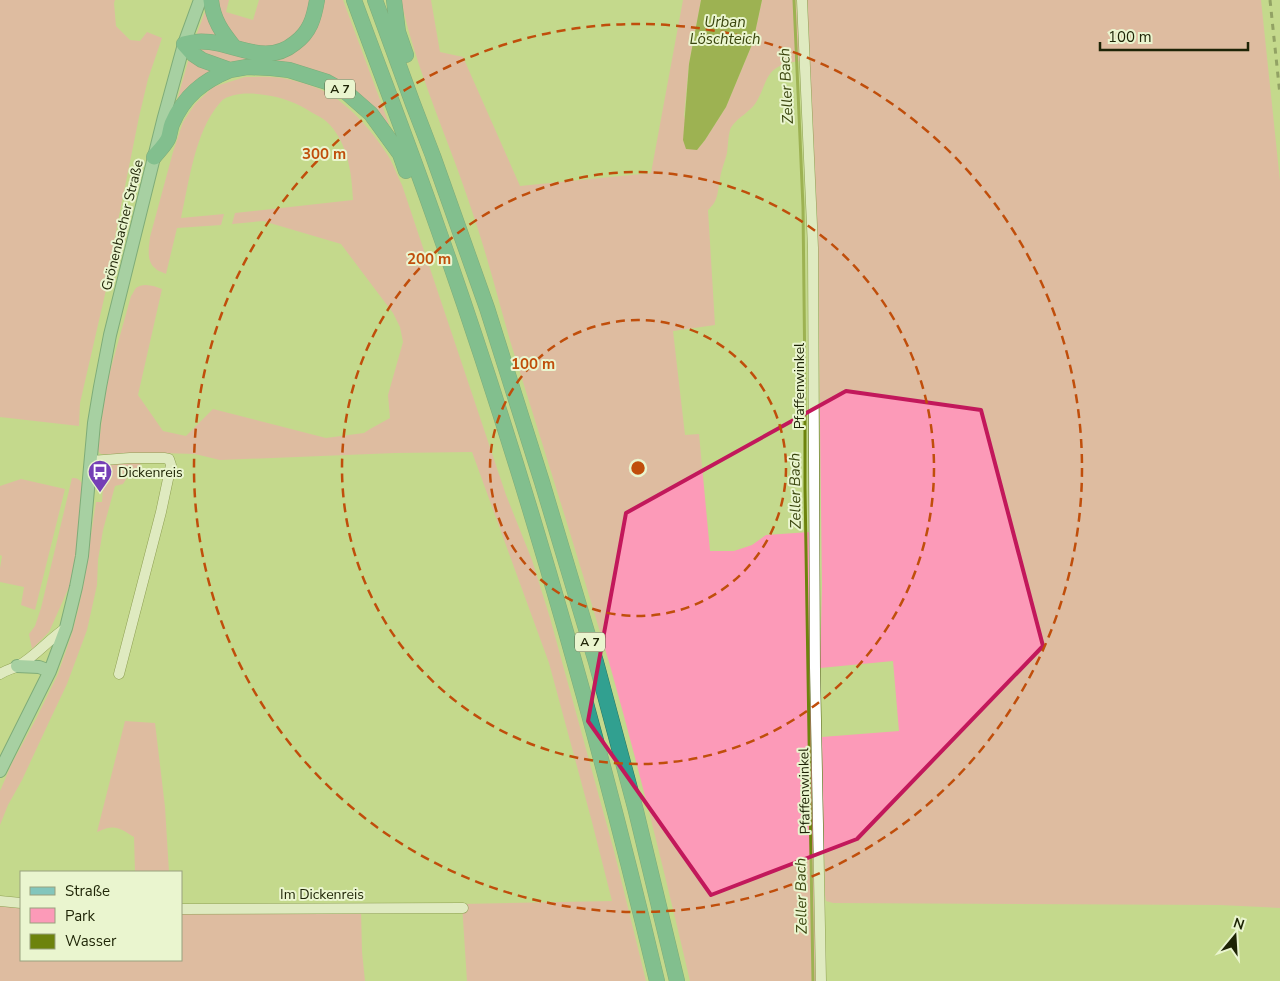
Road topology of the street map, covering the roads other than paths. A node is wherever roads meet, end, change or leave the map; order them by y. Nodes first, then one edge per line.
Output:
1 (200, 0) edge
2 (211, 0) edge
3 (318, 0) edge
4 (354, 0) edge
5 (375, 0) edge
6 (394, 0) edge
7 (802, 0) edge
8 (184, 44) junction
9 (234, 47) junction
10 (230, 70) junction
11 (413, 104) junction
12 (154, 157) junction
13 (436, 222) junction
14 (91, 461) junction
15 (66, 628) junction
16 (17, 666) junction
17 (50, 671) junction
18 (0, 674) edge
19 (119, 674) dead end
20 (0, 771) edge
21 (0, 901) edge
22 (20, 903) edge
23 (182, 908) edge
24 (464, 908) dead end
25 (657, 981) edge
26 (677, 981) edge
27 (821, 981) edge

1 - 8 main road, Grönenbacher Straße
2 - 9 highway
3 - 9 highway
4 - 13 highway, A 7
5 - 11 highway, A 7
6 - 11 highway
7 - 27 street, Pfaffenwinkel
8 - 9 highway
8 - 10 highway, A 7
8 - 12 main road, Grönenbacher Straße
10 - 12 highway
10 - 13 highway, A 7
11 - 26 highway, A 7
12 - 14 main road, Grönenbacher Straße
13 - 25 highway, A 7
14 - 15 main road, Grönenbacher Straße
14 - 19 street
15 - 16 street
15 - 17 main road, Grönenbacher Straße
16 - 17 main road
16 - 18 street
17 - 20 main road, Grönenbacher Straße
21 - 22 street
23 - 24 street, Im Dickenreis

